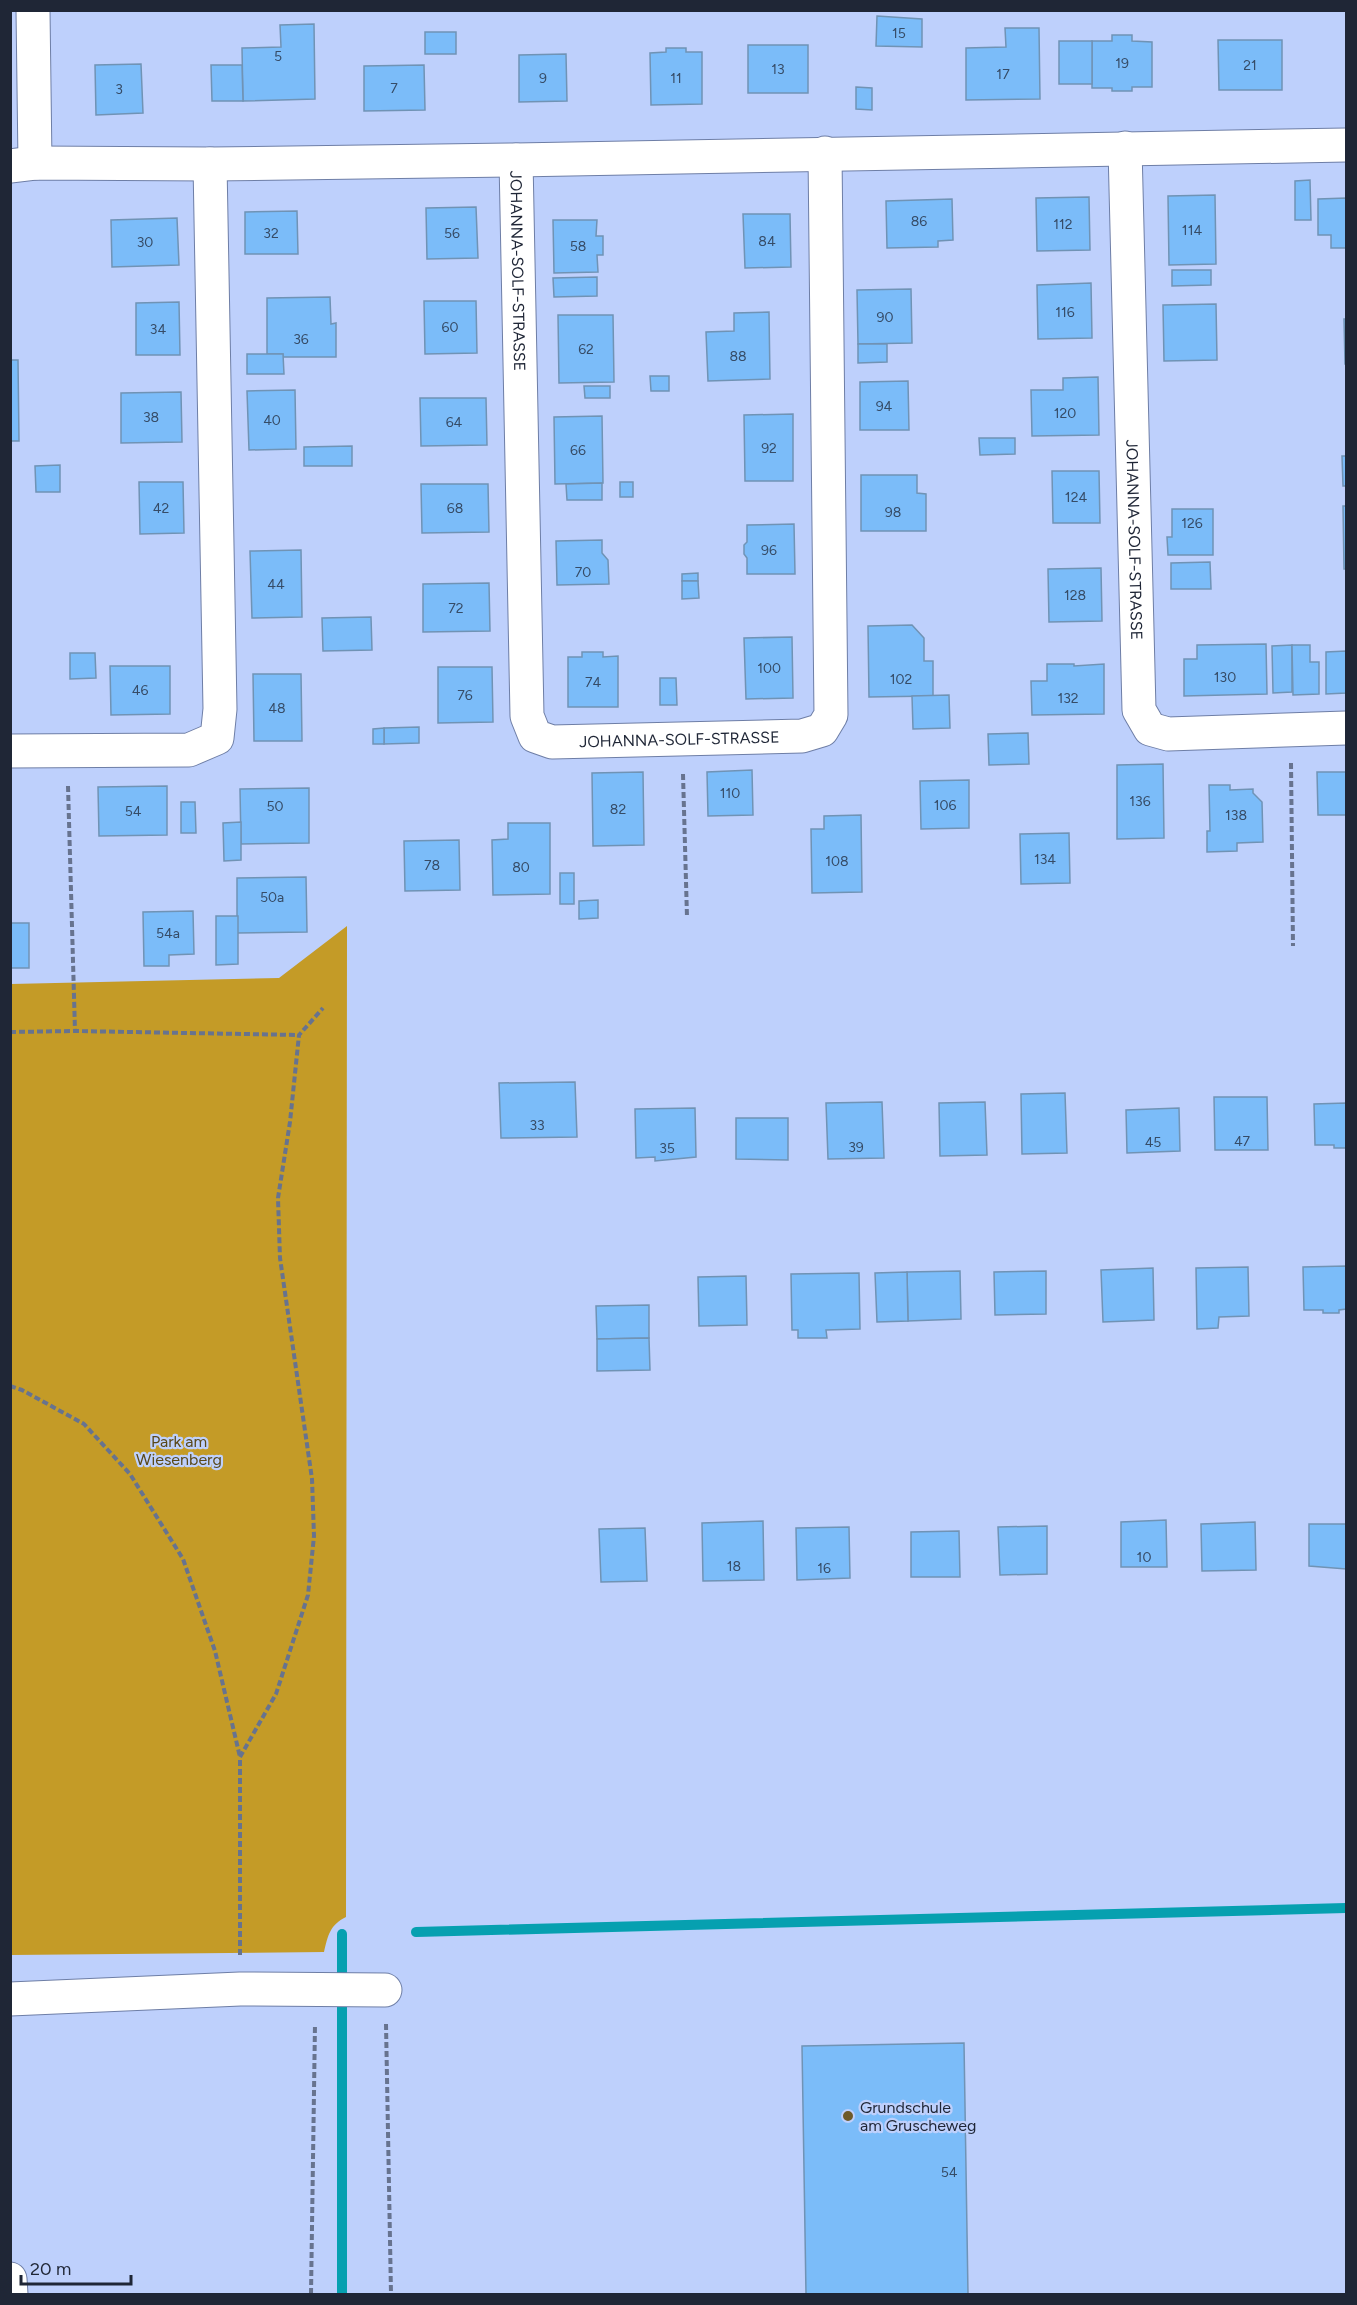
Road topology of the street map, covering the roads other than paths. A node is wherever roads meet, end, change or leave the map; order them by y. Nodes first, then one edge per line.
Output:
1 (33, 10) edge
2 (1347, 144) edge
3 (1125, 148) junction
4 (825, 153) junction
5 (516, 160) junction
6 (23, 164) edge
7 (210, 164) junction
8 (1347, 728) edge
9 (10, 751) edge
10 (385, 1990) road end
11 (10, 1999) edge
12 (10, 2279) edge
13 (11, 2295) edge

1 - 6 street
2 - 3 street, JOHANNA-SOLF-STRASSE
3 - 4 street, JOHANNA-SOLF-STRASSE
3 - 8 street, JOHANNA-SOLF-STRASSE
4 - 5 street, JOHANNA-SOLF-STRASSE
4 - 5 street, JOHANNA-SOLF-STRASSE
5 - 7 street, JOHANNA-SOLF-STRASSE
6 - 7 street, JOHANNA-SOLF-STRASSE
7 - 9 street
10 - 11 street
12 - 13 street

